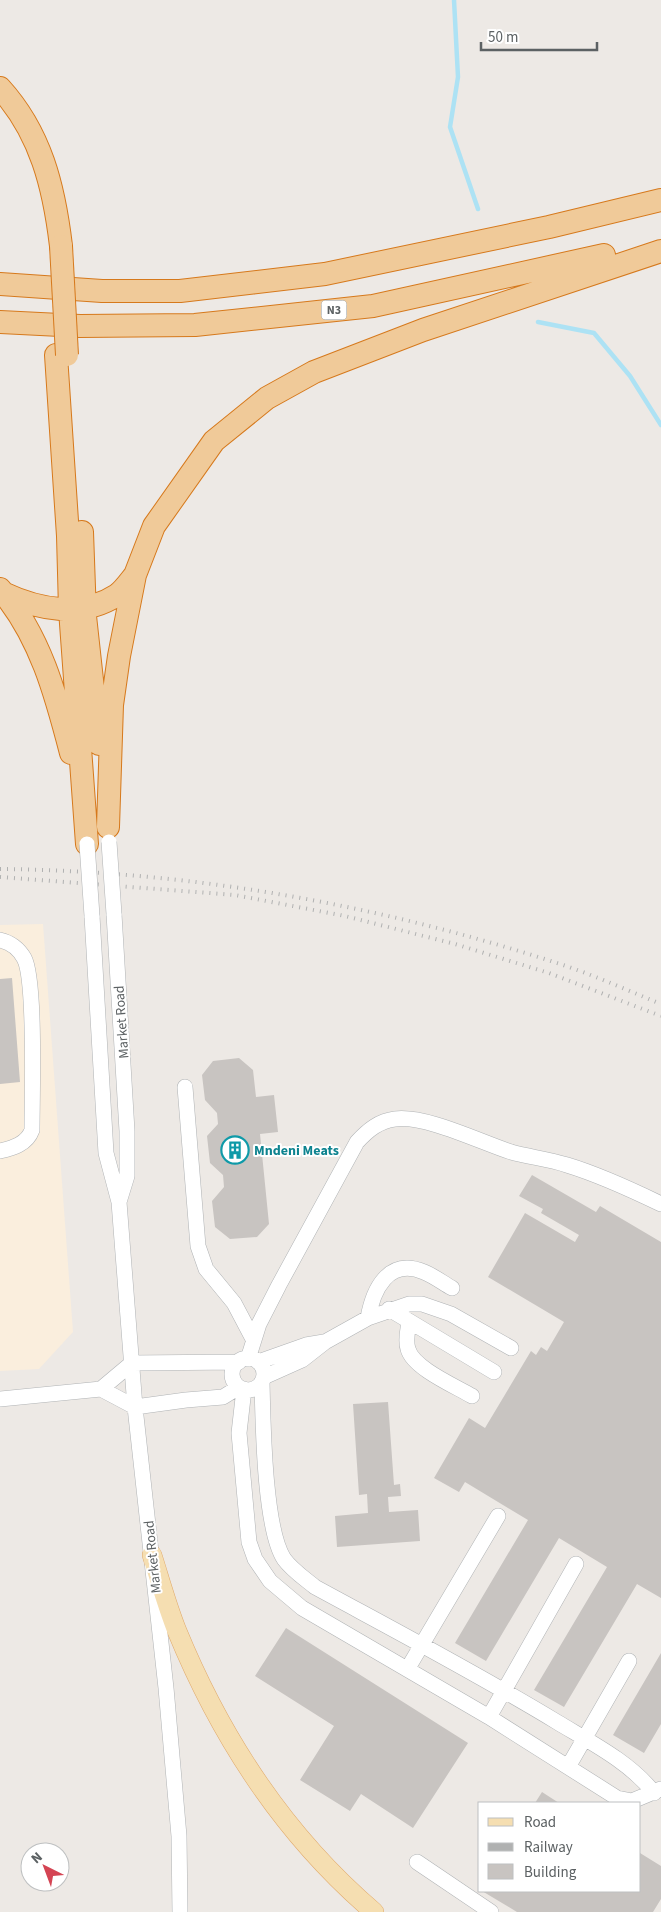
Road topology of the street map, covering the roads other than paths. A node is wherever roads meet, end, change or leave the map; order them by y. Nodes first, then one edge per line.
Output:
1 (0, 88) edge
2 (0, 104) edge
3 (661, 200) edge
4 (661, 241) edge
5 (55, 248) junction
6 (661, 251) edge
7 (0, 270) edge
8 (0, 284) edge
9 (102, 291) junction
10 (0, 322) edge
11 (61, 355) junction
12 (135, 575) junction
13 (2, 591) edge
14 (77, 609) junction
15 (109, 834) junction
16 (86, 835) junction
17 (0, 940) edge
18 (185, 1087) dead end
19 (0, 1151) edge
20 (119, 1202) junction
21 (661, 1204) edge
22 (452, 1288) dead end
23 (389, 1310) junction
24 (368, 1318) junction
25 (409, 1322) junction
26 (253, 1340) junction
27 (511, 1348) dead end
28 (132, 1363) junction
29 (254, 1368) junction
30 (494, 1372) dead end
31 (241, 1388) junction
32 (101, 1390) junction
33 (472, 1396) dead end
34 (0, 1399) edge
35 (135, 1407) junction
36 (270, 1498) junction
37 (245, 1499) junction
38 (498, 1516) dead end
39 (152, 1555) junction
40 (576, 1564) dead end
41 (420, 1644) junction
42 (629, 1661) dead end
43 (408, 1668) junction
44 (505, 1691) junction
45 (489, 1716) junction
46 (584, 1739) junction
47 (568, 1767) junction
48 (657, 1791) edge
49 (417, 1862) dead end
50 (180, 1912) edge
51 (374, 1912) edge
52 (491, 1912) edge

1 - 5 highway
2 - 5 highway
3 - 9 highway
4 - 10 highway, N3
5 - 11 highway
6 - 12 highway
7 - 9 highway
8 - 9 highway
11 - 14 highway
11 - 14 highway
12 - 14 highway
12 - 15 highway
13 - 14 highway
13 - 16 highway
14 - 15 highway
14 - 16 highway
15 - 20 street, Market Road, bridge
16 - 20 street, Market Road, bridge
17 - 19 street
18 - 26 street
20 - 28 street, Market Road
21 - 26 street
22 - 24 street
23 - 24 street
23 - 25 street
23 - 27 street
24 - 29 street
25 - 30 street
25 - 33 street
26 - 29 street
28 - 29 street
28 - 32 street
28 - 35 street, Market Road
29 - 31 street
29 - 31 street
29 - 36 street
31 - 35 street
31 - 37 street
32 - 34 street
32 - 35 street
35 - 39 street, Market Road
36 - 37 street
36 - 41 street
37 - 43 street
38 - 41 street
39 - 50 street, Market Road
39 - 51 main road
40 - 44 street
41 - 43 street
41 - 44 street
42 - 46 street
43 - 45 street
44 - 45 street
44 - 46 street
45 - 47 street
46 - 47 street
46 - 48 street
47 - 48 street
49 - 52 street

